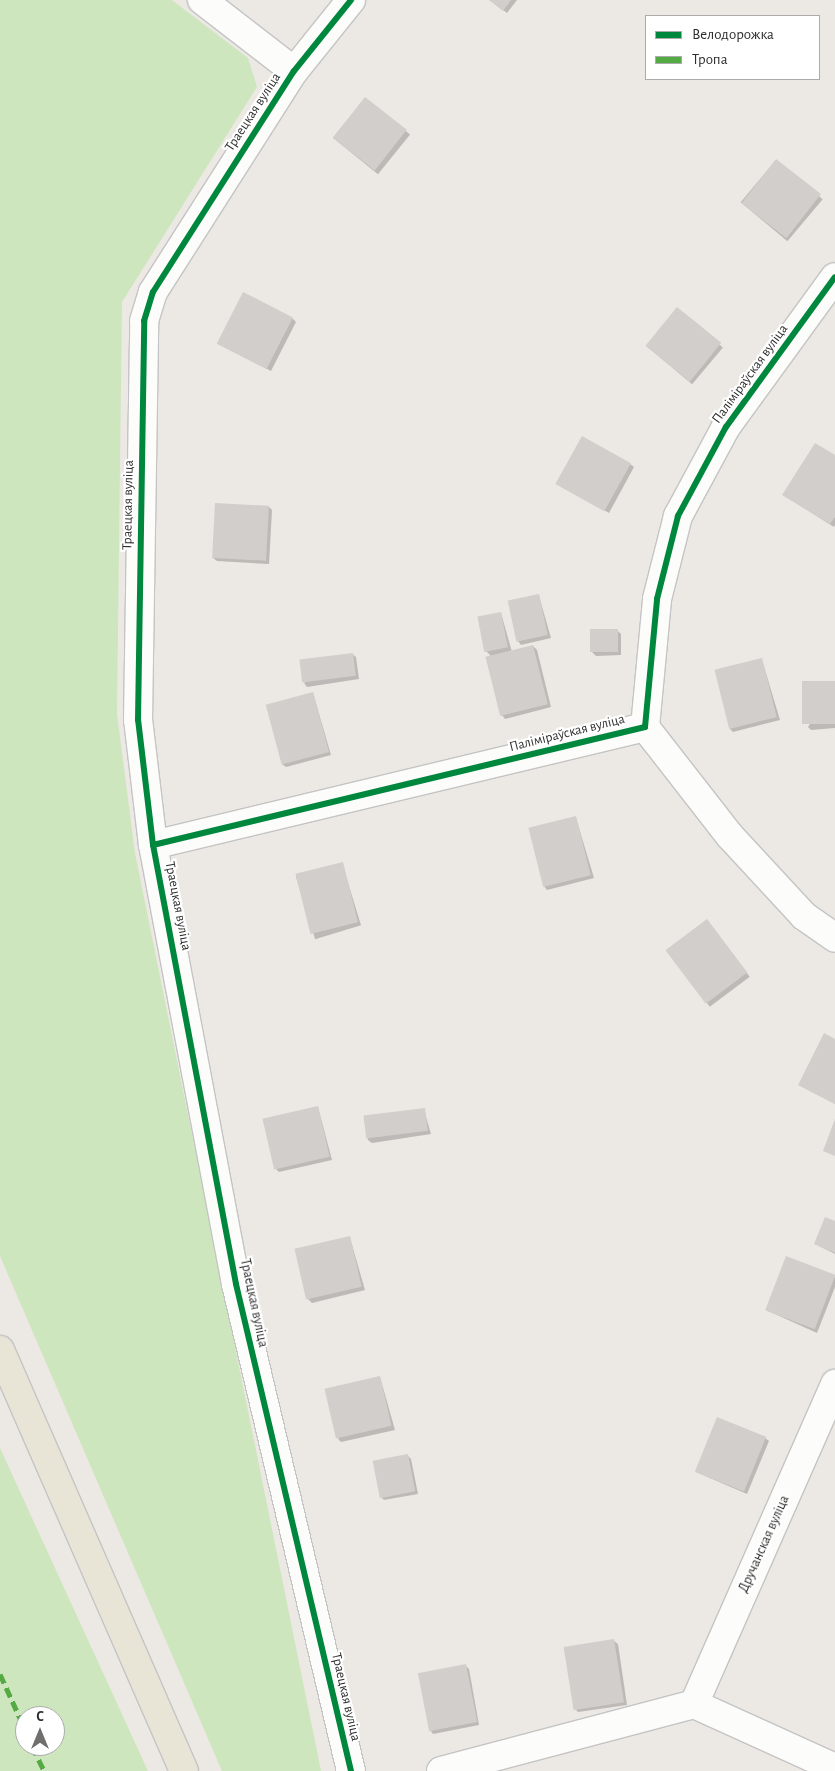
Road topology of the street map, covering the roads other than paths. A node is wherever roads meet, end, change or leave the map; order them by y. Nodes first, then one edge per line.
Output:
1 (202, 0) edge
2 (351, 0) edge
3 (294, 71) junction
4 (835, 277) edge
5 (645, 727) junction
6 (154, 846) junction
7 (835, 938) edge
8 (0, 1350) edge
9 (835, 1384) edge
10 (694, 1704) junction
11 (835, 1768) edge
12 (184, 1771) edge
13 (350, 1771) edge
14 (441, 1771) edge

1 - 3 street
2 - 3 street, Траецкая вуліца
3 - 6 street, Траецкая вуліца
4 - 5 street, Паліміраўская вуліца
5 - 6 street, Паліміраўская вуліца
5 - 7 street, Паліміраўская вуліца
6 - 13 street, Траецкая вуліца
8 - 12 main road
9 - 10 street, Дручанская вуліца
10 - 11 street
10 - 14 street

